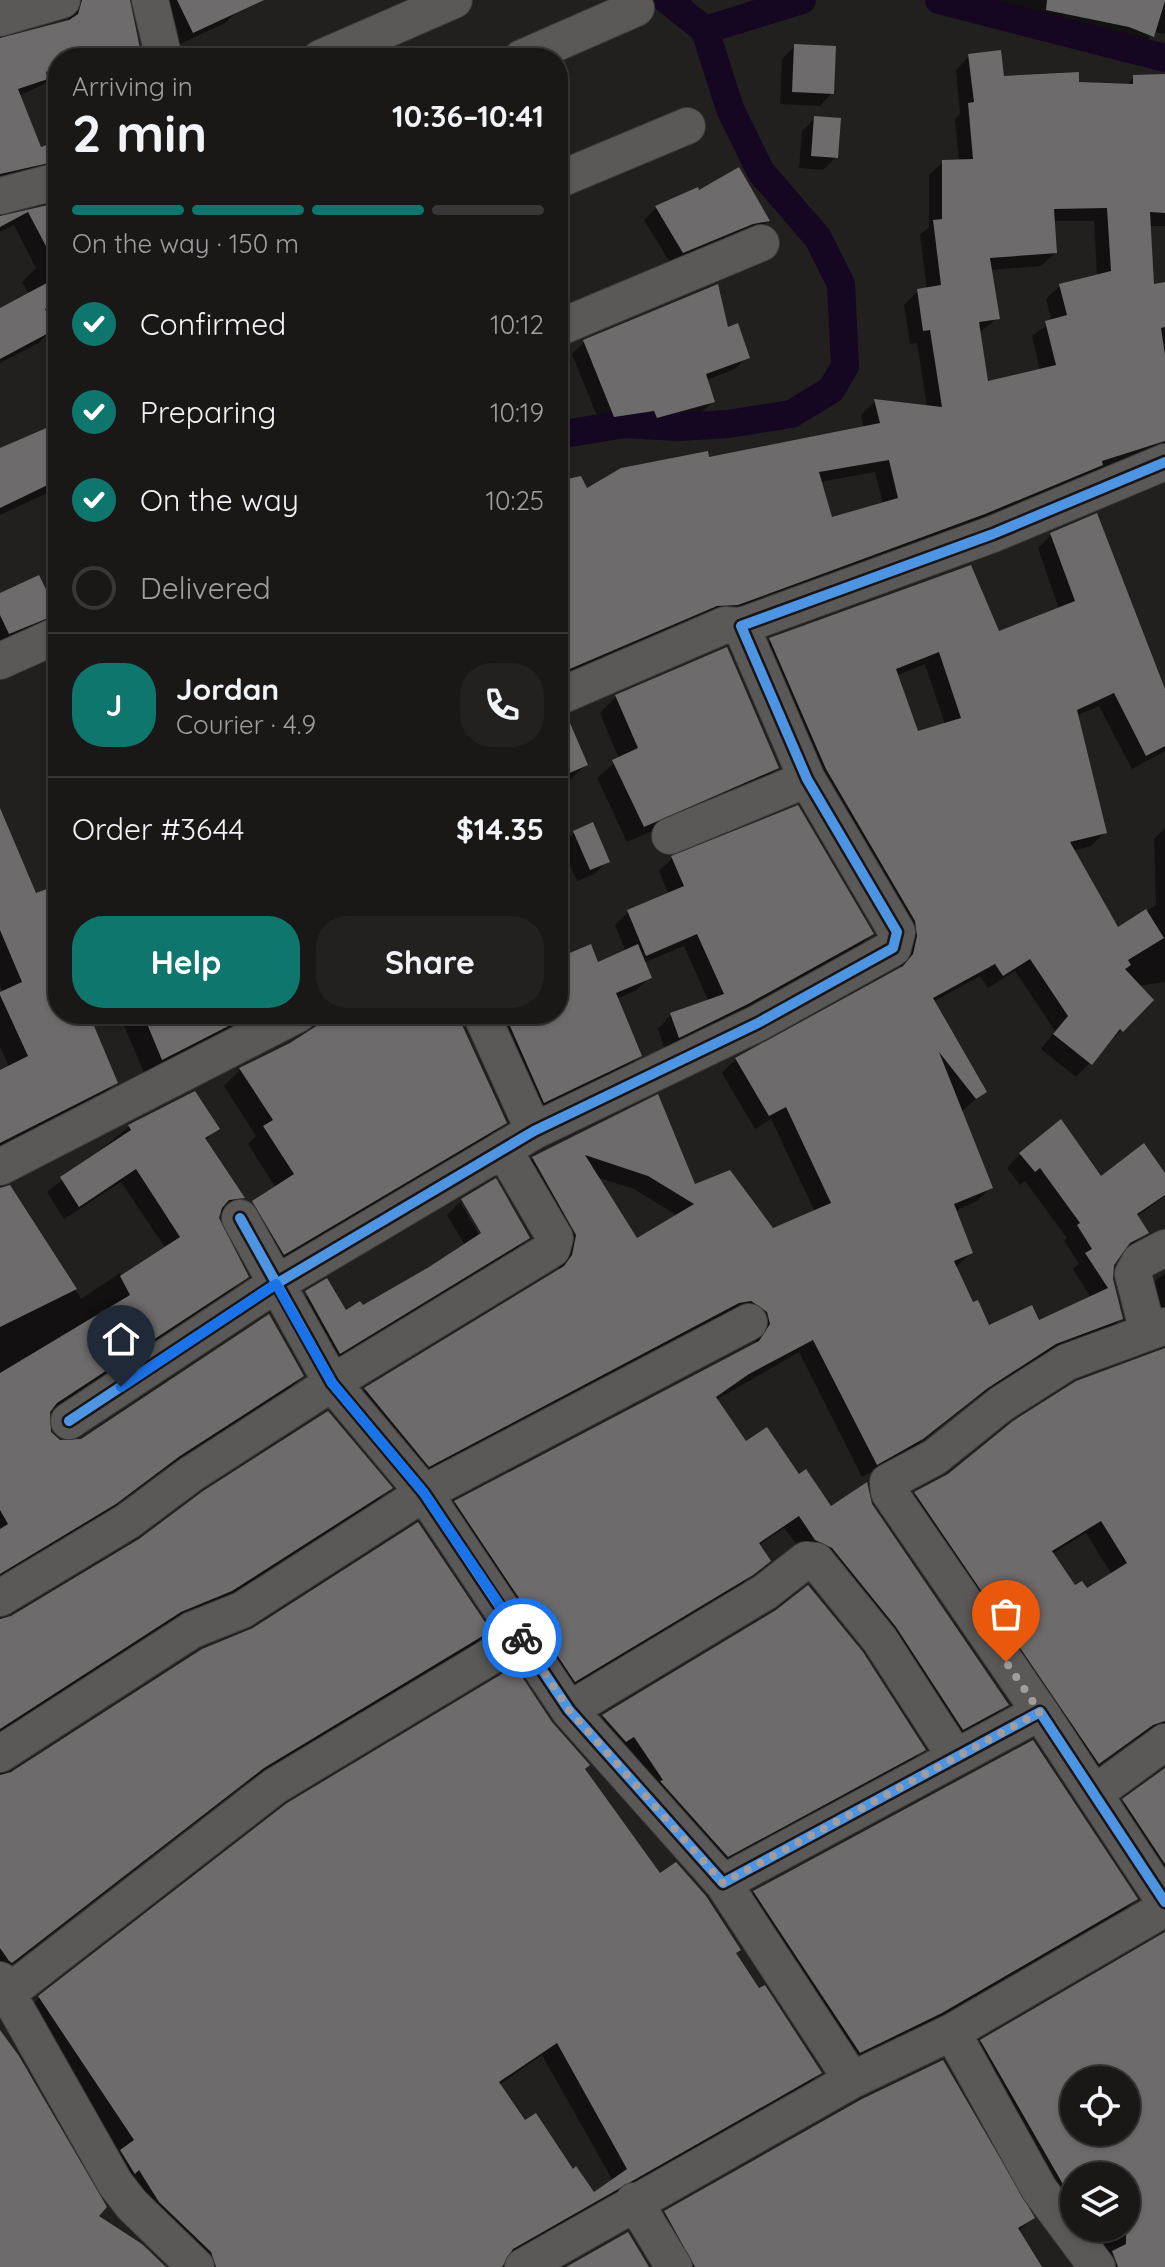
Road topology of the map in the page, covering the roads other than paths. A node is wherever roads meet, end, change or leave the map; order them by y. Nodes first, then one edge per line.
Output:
1 (62, 0) edge
2 (150, 0) edge
3 (454, 0) edge
4 (636, 8) dead end
5 (0, 18) edge
6 (162, 48) edge
7 (344, 48) edge
8 (545, 48) edge
9 (687, 126) dead end
10 (568, 176) edge
11 (48, 184) edge
12 (0, 196) edge
13 (761, 243) dead end
14 (568, 324) edge
15 (1165, 462) edge
16 (741, 626) junction
17 (48, 639) edge
18 (0, 661) edge
19 (568, 693) edge
20 (807, 779) junction
21 (670, 836) dead end
22 (279, 1024) edge
23 (486, 1024) edge
24 (534, 1131) junction
25 (503, 1149) junction
26 (0, 1167) edge
27 (240, 1218) dead end
28 (1165, 1248) edge
29 (276, 1284) junction
30 (749, 1322) dead end
31 (1156, 1329) edge
32 (332, 1383) junction
33 (69, 1421) dead end
34 (424, 1493) junction
35 (0, 1598) edge
36 (521, 1638) junction
37 (569, 1710) junction
38 (1040, 1712) junction
39 (1165, 1742) edge
40 (0, 1754) edge
41 (955, 1756) junction
42 (1094, 1794) junction
43 (723, 1883) junction
44 (1165, 1905) edge
45 (4, 1987) edge
46 (952, 2032) junction
47 (852, 2080) junction
48 (634, 2201) junction
49 (196, 2267) edge
50 (523, 2267) edge
51 (674, 2267) edge
52 (1097, 2267) edge

1 - 5 street
2 - 6 street
3 - 7 street
4 - 8 street
9 - 10 street
11 - 12 street
13 - 14 street
15 - 16 street
16 - 19 street
16 - 20 street
17 - 18 street
20 - 21 street
20 - 24 street
22 - 26 street
23 - 24 street
24 - 25 street
25 - 29 street
25 - 32 street
27 - 29 street
28 - 31 street
29 - 32 street
29 - 33 street
30 - 34 street
31 - 38 street
32 - 34 street
32 - 35 street
34 - 36 street
34 - 40 street
36 - 37 street
36 - 45 street
37 - 41 street
37 - 43 street
38 - 41 street
38 - 42 street
39 - 42 street
41 - 43 street
42 - 44 street
43 - 47 street
44 - 46 street
45 - 49 street
46 - 47 street
46 - 52 street
47 - 48 street
48 - 50 street
48 - 51 street

